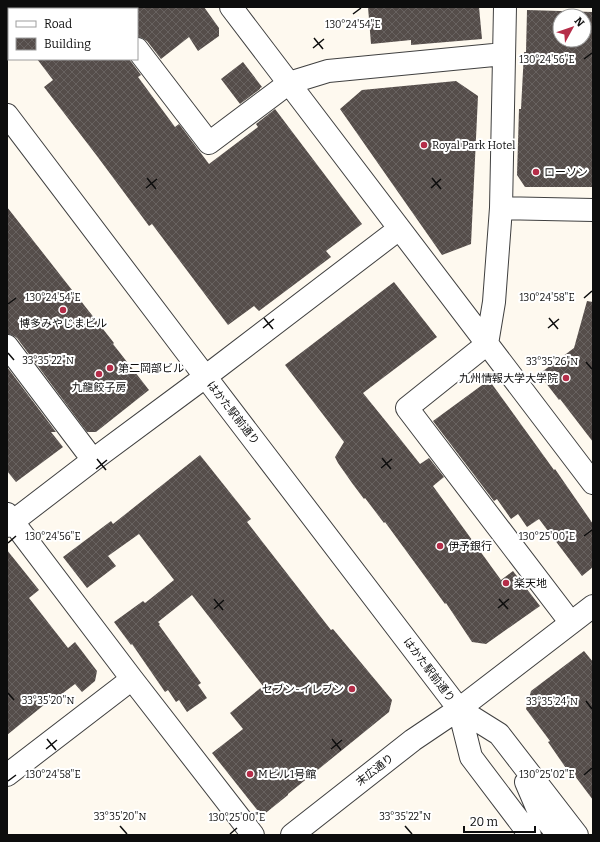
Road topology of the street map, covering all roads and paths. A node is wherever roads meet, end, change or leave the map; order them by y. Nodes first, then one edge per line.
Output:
1 (231, 7) edge
2 (505, 7) edge
3 (138, 49) edge
4 (504, 54) junction
5 (289, 83) junction
6 (7, 115) edge
7 (501, 208) junction
8 (593, 210) edge
9 (399, 229) junction
10 (487, 344) junction
11 (7, 346) edge
12 (205, 377) junction
13 (93, 460) junction
14 (593, 484) edge
15 (9, 520) edge
16 (593, 606) edge
17 (571, 622) junction
18 (132, 679) junction
19 (460, 710) junction
20 (513, 751) junction
21 (7, 774) edge
22 (253, 835) edge
23 (292, 835) edge
24 (530, 835) edge
25 (558, 835) edge
26 (577, 835) edge

1 - 5 street
2 - 4 street
3 - 5 street
4 - 5 street
4 - 7 street
5 - 9 street
6 - 12 street, はかた駅前通り
7 - 8 street
7 - 10 street
9 - 10 street
9 - 12 street
10 - 14 street
10 - 17 street
11 - 13 street
12 - 13 street
12 - 19 street, はかた駅前通り
13 - 15 street
15 - 18 street
16 - 17 street, 末広通り
17 - 19 street, 末広通り
18 - 21 street
18 - 22 street
19 - 20 street, はかた駅前通り
19 - 23 street, 末広通り
19 - 24 street, はかた駅前通り
20 - 25 street
20 - 26 street, はかた駅前通り

